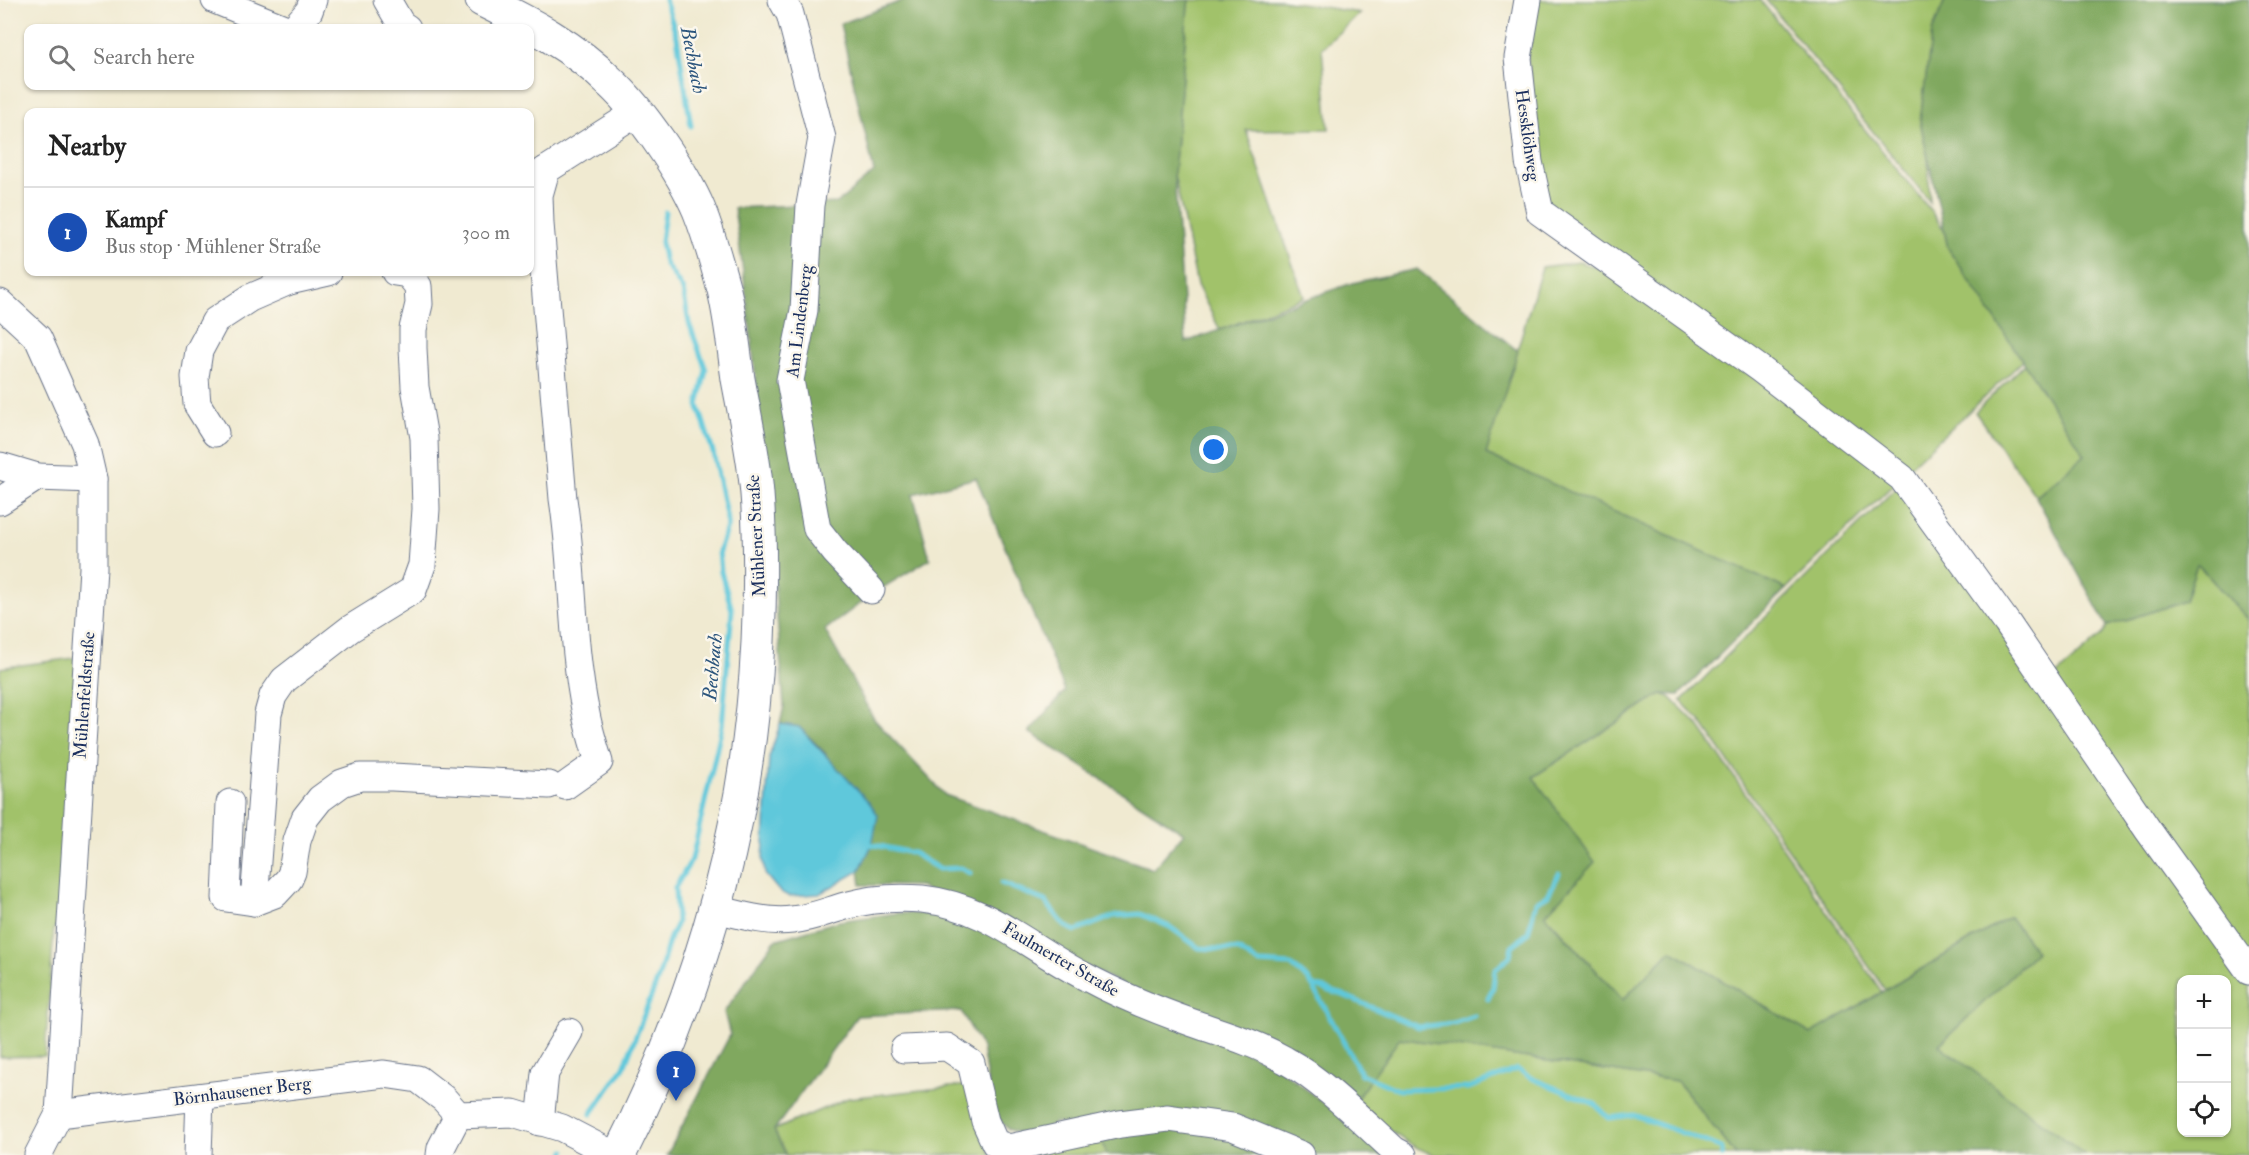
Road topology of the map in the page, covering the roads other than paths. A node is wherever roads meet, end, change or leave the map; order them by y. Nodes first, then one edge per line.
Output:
1 (215, 0) edge
2 (313, 0) edge
3 (387, 0) edge
4 (482, 0) edge
5 (1528, 0) edge
6 (790, 5) edge
7 (274, 24) edge
8 (298, 24) edge
9 (401, 24) edge
10 (515, 24) edge
11 (534, 37) edge
12 (637, 112) junction
13 (538, 176) edge
14 (294, 276) edge
15 (410, 276) edge
16 (0, 303) edge
17 (215, 433) dead end
18 (0, 466) edge
19 (37, 477) junction
20 (93, 479) junction
21 (0, 501) edge
22 (871, 590) dead end
23 (230, 803) dead end
24 (254, 902) junction
25 (716, 909) junction
26 (2249, 971) edge
27 (569, 1032) dead end
28 (904, 1049) dead end
29 (200, 1097) junction
30 (59, 1114) junction
31 (458, 1115) junction
32 (540, 1122) junction
33 (38, 1155) edge
34 (198, 1155) edge
35 (440, 1155) edge
36 (614, 1155) edge
37 (619, 1155) edge
38 (1301, 1155) edge
39 (1403, 1155) edge

1 - 7 street
2 - 8 street
3 - 9 street
4 - 10 main road, Mühlener Straße
5 - 26 street, Hessklöhweg
6 - 22 street, Am Lindenberg
11 - 12 main road, Mühlener Straße
12 - 13 street
12 - 25 main road, Mühlener Straße
13 - 24 street
14 - 17 street
15 - 24 street
16 - 20 street, Mühlenfeldstraße
18 - 19 street
19 - 20 street
19 - 21 street
20 - 30 street, Mühlenfeldstraße
23 - 24 street
25 - 37 main road, Mühlener Straße
25 - 39 street, Faulmerter Straße
27 - 32 street
28 - 38 street
29 - 30 street, Börnhausener Berg
29 - 31 street, Börnhausener Berg
29 - 34 street
30 - 33 street
31 - 32 street
31 - 35 street
32 - 36 street

